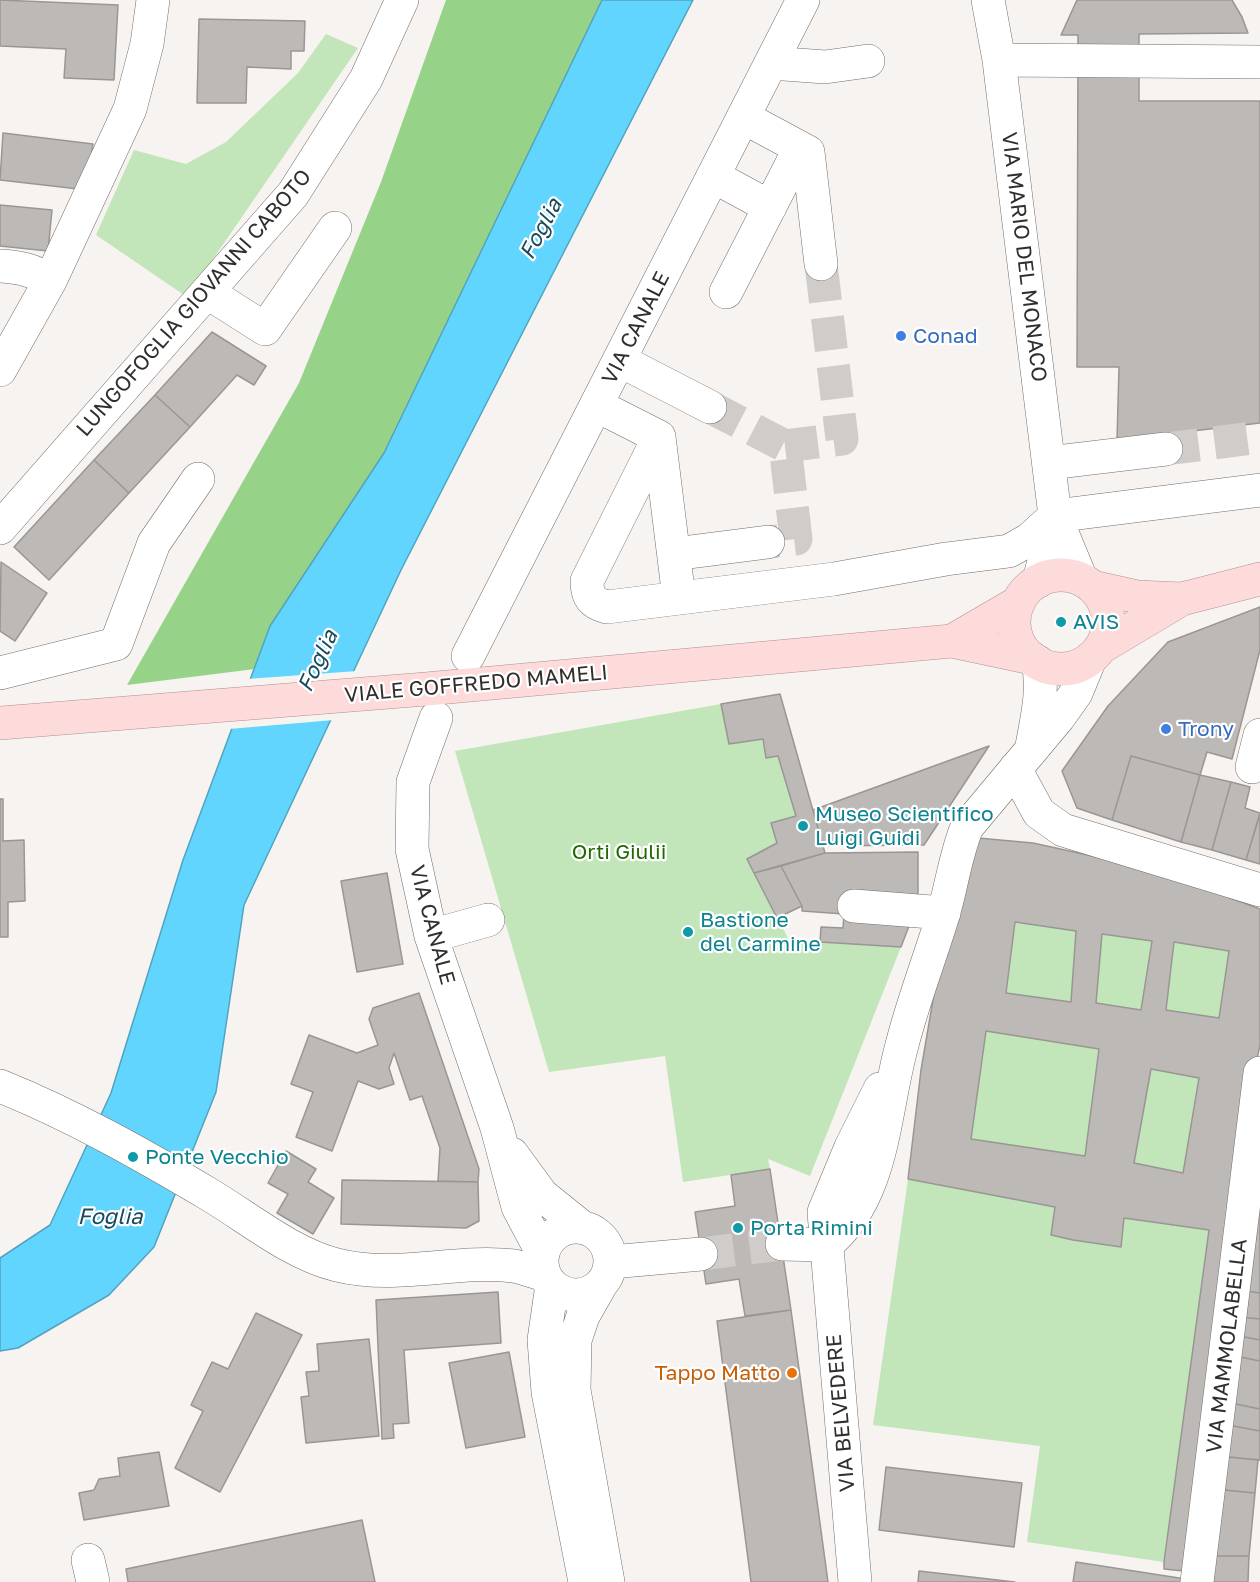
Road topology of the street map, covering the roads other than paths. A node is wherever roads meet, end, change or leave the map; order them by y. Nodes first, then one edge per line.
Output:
1 (153, 0) edge
2 (402, 0) edge
3 (803, 0) edge
4 (994, 5) edge
5 (999, 60) junction
6 (868, 61) dead end
7 (1260, 62) edge
8 (771, 63) junction
9 (743, 117) junction
10 (800, 148) junction
11 (713, 176) junction
12 (770, 207) junction
13 (335, 228) dead end
14 (822, 264) tunnel mouth
15 (0, 266) edge
16 (50, 281) junction
17 (207, 292) junction
18 (726, 292) dead end
19 (619, 360) junction
20 (0, 370) edge
21 (596, 405) junction
22 (710, 407) tunnel mouth
23 (659, 437) junction
24 (1166, 449) tunnel mouth
25 (1049, 463) junction
26 (198, 479) dead end
27 (1260, 490) edge
28 (1055, 516) junction
29 (0, 528) edge
30 (768, 542) tunnel mouth
31 (674, 554) junction
32 (1260, 579) edge
33 (1087, 583) junction
34 (1029, 591) junction
35 (679, 598) junction
36 (1182, 599) junction
37 (952, 641) junction
38 (1095, 653) junction
39 (468, 656) dead end
40 (1035, 660) junction
41 (0, 673) edge
42 (431, 703) junction
43 (0, 723) edge
44 (1260, 735) edge
45 (1023, 758) junction
46 (1252, 767) dead end
47 (1260, 890) edge
48 (854, 906) dead end
49 (944, 913) junction
50 (488, 920) dead end
51 (431, 936) junction
52 (1260, 1073) edge
53 (13, 1091) edge
54 (497, 1128) junction
55 (583, 1227) junction
56 (782, 1244) tunnel mouth
57 (826, 1245) junction
58 (701, 1254) tunnel mouth
59 (546, 1271) junction
60 (605, 1274) junction
61 (585, 1582) edge
62 (608, 1582) edge
63 (855, 1582) edge
64 (1197, 1582) edge

1 - 16 street
2 - 17 street, LUNGOFOGLIA GIOVANNI CABOTO
3 - 8 street, VIA CANALE
4 - 5 street, VIA MARIO DEL MONACO
5 - 7 street
5 - 25 street, VIA MARIO DEL MONACO
6 - 8 street
8 - 9 street, VIA CANALE
9 - 10 street
9 - 11 street, VIA CANALE
10 - 12 street
10 - 14 street
11 - 12 street
11 - 19 street, VIA CANALE
12 - 18 street
13 - 17 street
15 - 16 street
16 - 20 street
17 - 29 street, LUNGOFOGLIA GIOVANNI CABOTO
19 - 21 street, VIA CANALE
19 - 22 street
21 - 23 street
21 - 39 street, VIA CANALE
23 - 31 street
23 - 35 street
24 - 25 street
25 - 28 street, VIA MARIO DEL MONACO
26 - 41 street
27 - 28 street
28 - 33 street, VIA MARIO DEL MONACO
28 - 34 street, VIA MARIO DEL MONACO
28 - 35 street
30 - 31 street
31 - 35 street
32 - 36 main road, VIALE GOFFREDO MAMELI
33 - 34 main road, VIALE GOFFREDO MAMELI
33 - 36 main road, VIALE GOFFREDO MAMELI
33 - 38 main road
34 - 37 main road, VIALE GOFFREDO MAMELI
34 - 40 main road
36 - 38 main road, VIALE GOFFREDO MAMELI
37 - 40 main road, VIALE GOFFREDO MAMELI
37 - 42 main road, VIALE GOFFREDO MAMELI
38 - 40 main road, VIALE GOFFREDO MAMELI
38 - 45 street
40 - 45 street
42 - 43 main road, VIALE GOFFREDO MAMELI
42 - 51 street, VIA CANALE
44 - 46 street
45 - 47 street
45 - 49 street
48 - 49 street
49 - 57 street
50 - 51 street
51 - 54 street, VIA CANALE
52 - 64 street, VIA MAMMOLABELLA
53 - 59 street
54 - 55 street, VIA CANALE
54 - 59 street, VIA CANALE
55 - 59 street
55 - 60 street
56 - 57 street
57 - 63 street, VIA BELVEDERE
58 - 60 street
59 - 60 street
59 - 61 street
60 - 62 street

